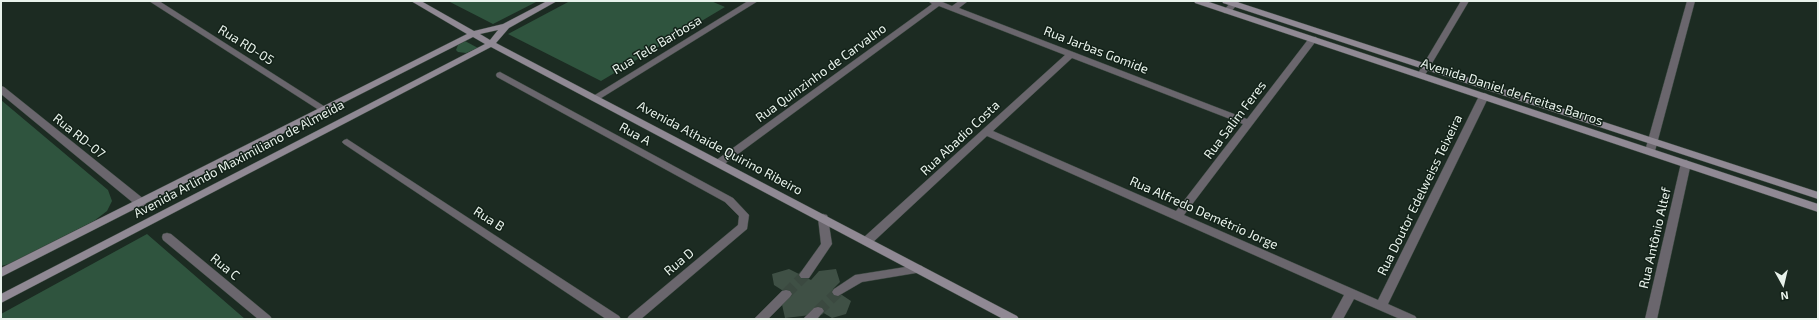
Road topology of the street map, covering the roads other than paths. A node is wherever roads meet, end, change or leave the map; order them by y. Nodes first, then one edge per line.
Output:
1 (153, 1) edge
2 (415, 1) edge
3 (553, 1) edge
4 (754, 1) edge
5 (964, 1) edge
6 (1198, 1) edge
7 (1466, 1) edge
8 (1691, 1) edge
9 (935, 2) edge
10 (1231, 4) edge
11 (953, 9) junction
12 (506, 26) junction
13 (475, 33) junction
14 (1313, 39) junction
15 (491, 44) junction
16 (441, 52) junction
17 (1071, 54) junction
18 (458, 60) junction
19 (1424, 71) junction
20 (500, 75) dead end
21 (1, 89) edge
22 (1484, 96) junction
23 (595, 98) junction
24 (325, 110) junction
25 (1250, 123) junction
26 (986, 132) junction
27 (347, 142) dead end
28 (1652, 142) junction
29 (1650, 151) junction
30 (719, 163) junction
31 (1686, 164) junction
32 (1818, 196) edge
33 (141, 203) junction
34 (1818, 208) edge
35 (1178, 216) junction
36 (823, 218) junction
37 (743, 226) joint
38 (167, 237) dead end
39 (867, 241) junction
40 (918, 268) junction
41 (1, 274) edge
42 (805, 275) tunnel mouth
43 (838, 292) tunnel mouth
44 (1351, 293) junction
45 (786, 294) tunnel mouth
46 (1, 299) edge
47 (1381, 306) junction
48 (818, 311) tunnel mouth
49 (266, 319) edge
50 (615, 319) edge
51 (633, 319) edge
52 (760, 319) edge
53 (809, 319) edge
54 (1013, 319) edge
55 (1337, 319) edge
56 (1411, 319) edge
57 (1651, 319) edge

1 - 24 street, Rua RD-05
2 - 13 street, Avenida Athaide Quirino Ribeiro
3 - 12 street
4 - 23 street, Rua Tele Barbosa
5 - 11 street
6 - 10 street, Avenida Daniel de Freitas Barros
7 - 19 street
8 - 28 street
9 - 11 street, Rua Jarbas Gomide
9 - 30 street, Rua Quinzinho de Carvalho
10 - 14 street, Avenida Daniel de Freitas Barros
10 - 19 street, Avenida Daniel de Freitas Barros
11 - 17 street, Rua Jarbas Gomide
12 - 13 street, Avenida Arlindo Maximiliano de Almeida
12 - 15 street
13 - 15 street, Avenida Athaide Quirino Ribeiro
13 - 16 street, Avenida Arlindo Maximiliano de Almeida
14 - 19 street, Avenida Daniel de Freitas Barros
14 - 25 street, Rua Salim Feres
15 - 18 street, Avenida Arlindo Maximiliano de Almeida
15 - 23 street, Avenida Athaide Quirino Ribeiro
16 - 18 street
16 - 24 street, Avenida Arlindo Maximiliano de Almeida
17 - 25 street, Rua Jarbas Gomide
17 - 26 street, Rua Abadio Costa
18 - 46 street, Avenida Arlindo Maximiliano de Almeida
19 - 22 street, Avenida Daniel de Freitas Barros
19 - 28 street, Avenida Daniel de Freitas Barros
20 - 37 street, Rua A
21 - 33 street, Rua RD-07
22 - 29 street, Avenida Daniel de Freitas Barros
22 - 47 street, Rua Doutor Edelweiss Teixeira
23 - 30 street, Avenida Athaide Quirino Ribeiro
24 - 33 street, Avenida Arlindo Maximiliano de Almeida
25 - 35 street, Rua Salim Feres
26 - 35 street, Rua Alfredo Demétrio Jorge
26 - 39 street, Rua Abadio Costa
27 - 50 street, Rua B
28 - 29 street
28 - 32 street, Avenida Daniel de Freitas Barros
29 - 31 street, Avenida Daniel de Freitas Barros
30 - 36 street, Avenida Athaide Quirino Ribeiro
31 - 34 street, Avenida Daniel de Freitas Barros
31 - 57 street, Rua Antônio Altef
33 - 41 street, Avenida Arlindo Maximiliano de Almeida
35 - 44 street, Rua Alfredo Demétrio Jorge
36 - 39 street, Avenida Athaide Quirino Ribeiro
36 - 42 street
37 - 51 street, Rua D
38 - 49 street, Rua C
39 - 40 street, Avenida Athaide Quirino Ribeiro
40 - 43 street
40 - 54 street, Avenida Athaide Quirino Ribeiro
44 - 47 street, Rua Alfredo Demétrio Jorge
44 - 55 street
45 - 52 street
47 - 56 street, Rua Alfredo Demétrio Jorge
48 - 53 street

